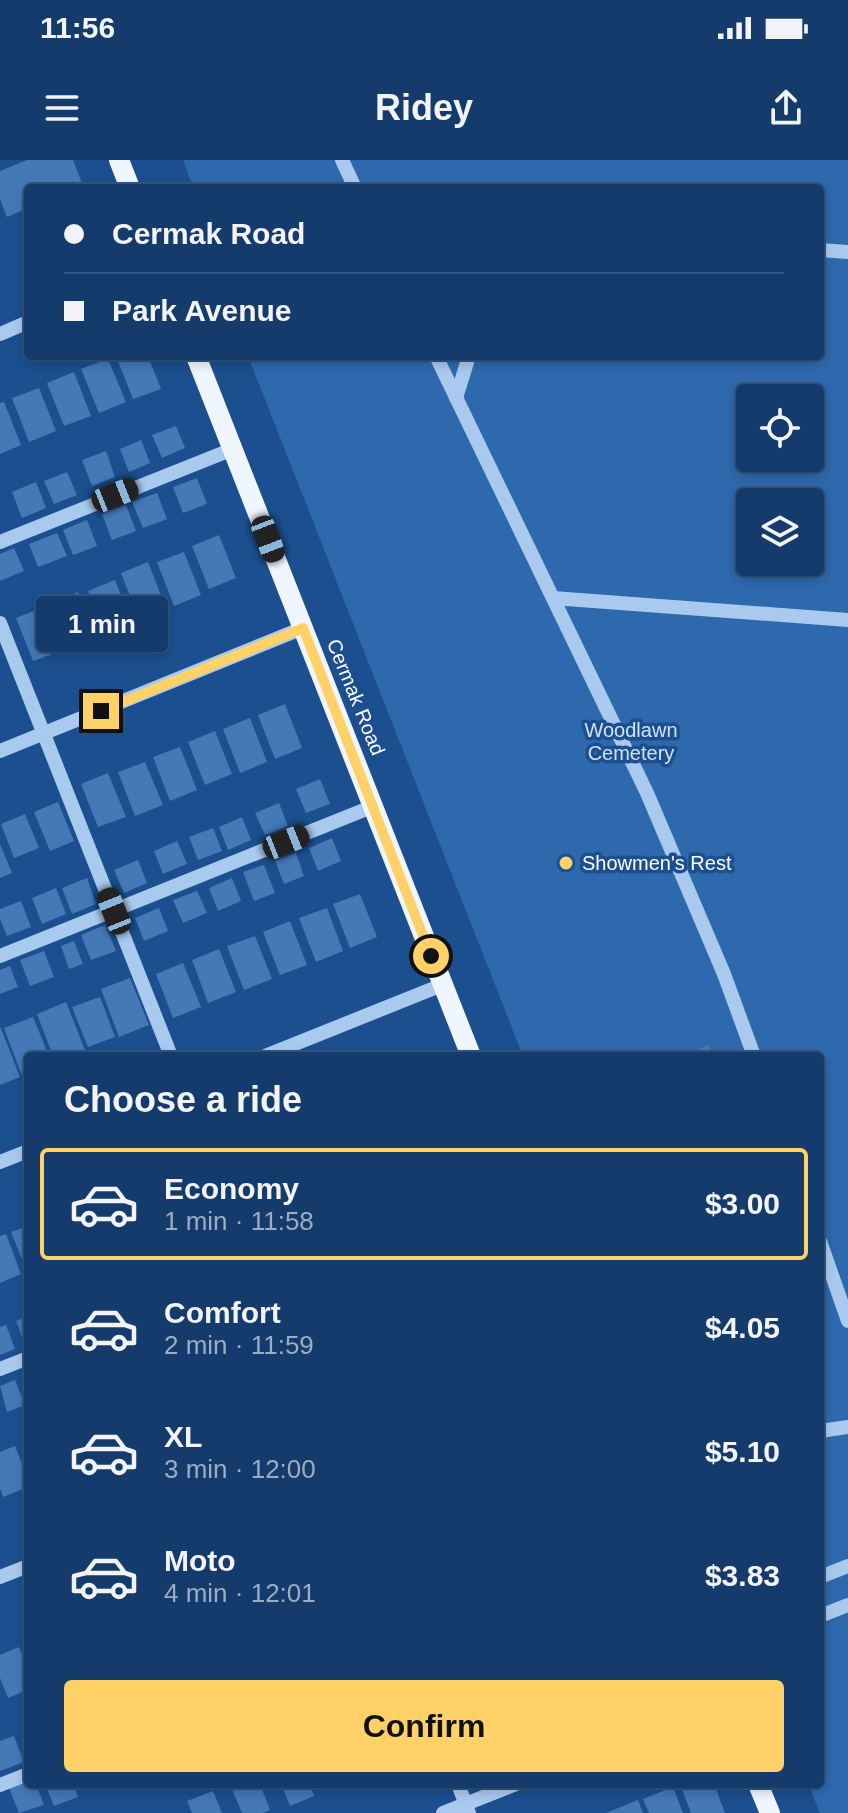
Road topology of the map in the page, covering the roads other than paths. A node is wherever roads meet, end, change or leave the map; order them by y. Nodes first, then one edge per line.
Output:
1 (119, 160) edge
2 (342, 160) edge
3 (128, 184) edge
4 (353, 184) edge
5 (824, 250) edge
6 (848, 252) edge
7 (24, 324) edge
8 (0, 334) edge
9 (198, 360) edge
10 (438, 360) edge
11 (468, 360) edge
12 (456, 398) junction
13 (233, 449) junction
14 (0, 542) edge
15 (553, 598) junction
16 (848, 620) edge
17 (0, 623) edge
18 (303, 628) junction
19 (44, 734) junction
20 (0, 751) edge
21 (374, 806) junction
22 (114, 911) junction
23 (0, 956) edge
24 (442, 985) junction
25 (169, 1052) edge
26 (275, 1052) edge
27 (469, 1052) edge
28 (753, 1052) edge
29 (24, 1153) edge
30 (0, 1162) edge
31 (824, 1251) edge
32 (847, 1309) edge
33 (24, 1360) edge
34 (0, 1369) edge
35 (848, 1427) edge
36 (824, 1430) edge
37 (848, 1566) edge
38 (24, 1568) edge
39 (824, 1575) edge
40 (0, 1577) edge
41 (848, 1605) edge
42 (824, 1614) edge
43 (24, 1776) edge
44 (0, 1785) edge
45 (460, 1788) edge
46 (508, 1788) edge
47 (760, 1788) edge
48 (467, 1808) edge
49 (443, 1813) edge
50 (770, 1813) edge

1 - 3 main road
2 - 4 street
5 - 6 street
7 - 8 street
9 - 13 main road, Cermak Road
10 - 12 street
11 - 12 street
12 - 15 street
13 - 14 street
13 - 18 main road, Cermak Road
15 - 16 street
15 - 28 street
17 - 19 street
18 - 19 street
18 - 21 main road, Cermak Road
19 - 20 street
19 - 22 street
21 - 22 street
21 - 24 main road, Cermak Road
22 - 23 street
22 - 25 street
24 - 26 street
24 - 27 main road, Cermak Road
29 - 30 street
31 - 32 street
33 - 34 street
35 - 36 street
37 - 39 street
38 - 40 street
41 - 42 street
43 - 44 street
45 - 48 street
46 - 48 street
47 - 50 main road
48 - 49 street

